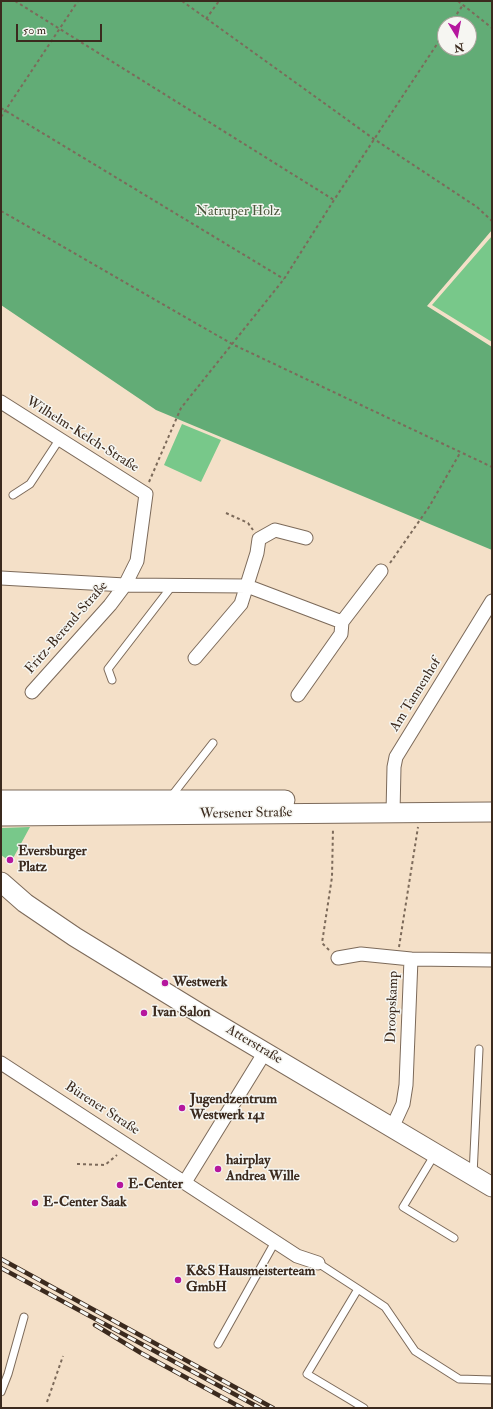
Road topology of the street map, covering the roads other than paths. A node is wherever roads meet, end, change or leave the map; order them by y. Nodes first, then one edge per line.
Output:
1 (1, 402) edge
2 (59, 440) junction
3 (13, 495) dead end
4 (306, 538) dead end
5 (381, 571) road end
6 (1, 578) edge
7 (125, 585) junction
8 (172, 586) junction
9 (247, 586) junction
10 (492, 601) edge
11 (342, 622) junction
12 (195, 658) dead end
13 (112, 680) dead end
14 (32, 692) dead end
15 (298, 695) dead end
16 (213, 743) dead end
17 (492, 798) edge
18 (1, 800) edge
19 (167, 801) junction
20 (393, 806) junction
21 (492, 812) edge
22 (1, 816) edge
23 (1, 882) edge
24 (338, 958) road end
25 (411, 959) junction
26 (492, 960) edge
27 (479, 1049) dead end
28 (265, 1052) junction
29 (1, 1063) edge
30 (392, 1128) junction
31 (436, 1154) junction
32 (473, 1175) junction
33 (185, 1182) junction
34 (492, 1187) edge
35 (454, 1238) dead end
36 (275, 1242) junction
37 (318, 1262) joint
38 (358, 1289) junction
39 (24, 1317) dead end
40 (218, 1344) dead end
41 (492, 1380) edge
42 (1, 1392) edge
43 (364, 1408) edge

1 - 2 street, Wilhelm-Kelch-Straße
2 - 3 lane
2 - 7 street, Wilhelm-Kelch-Straße
4 - 9 street
5 - 11 street
6 - 7 street, Fritz-Berend-Straße
7 - 8 street, Fritz-Berend-Straße
7 - 14 street, Fritz-Berend-Straße
8 - 9 street, Fritz-Berend-Straße
8 - 13 lane
9 - 11 street, Fritz-Berend-Straße
9 - 12 street
10 - 20 street, Am Tannenhof
11 - 15 street
16 - 19 lane
17 - 20 main road, Wersener Straße
18 - 19 main road, Wersener Straße
19 - 20 main road, Wersener Straße
20 - 21 main road, Wersener Straße
20 - 22 main road, Wersener Straße
23 - 28 main road, Atterstraße
24 - 25 street, Droopskamp
25 - 26 street
25 - 30 street, Droopskamp
27 - 32 lane
28 - 30 main road, Atterstraße
28 - 33 street
29 - 33 street, Bürener Straße
30 - 31 main road, Atterstraße
31 - 32 main road, Atterstraße
31 - 35 lane
32 - 34 main road, Atterstraße
33 - 36 street, Bürener Straße
36 - 37 street, Bürener Straße
36 - 40 lane
37 - 38 lane
38 - 41 lane
38 - 43 lane
39 - 42 lane

